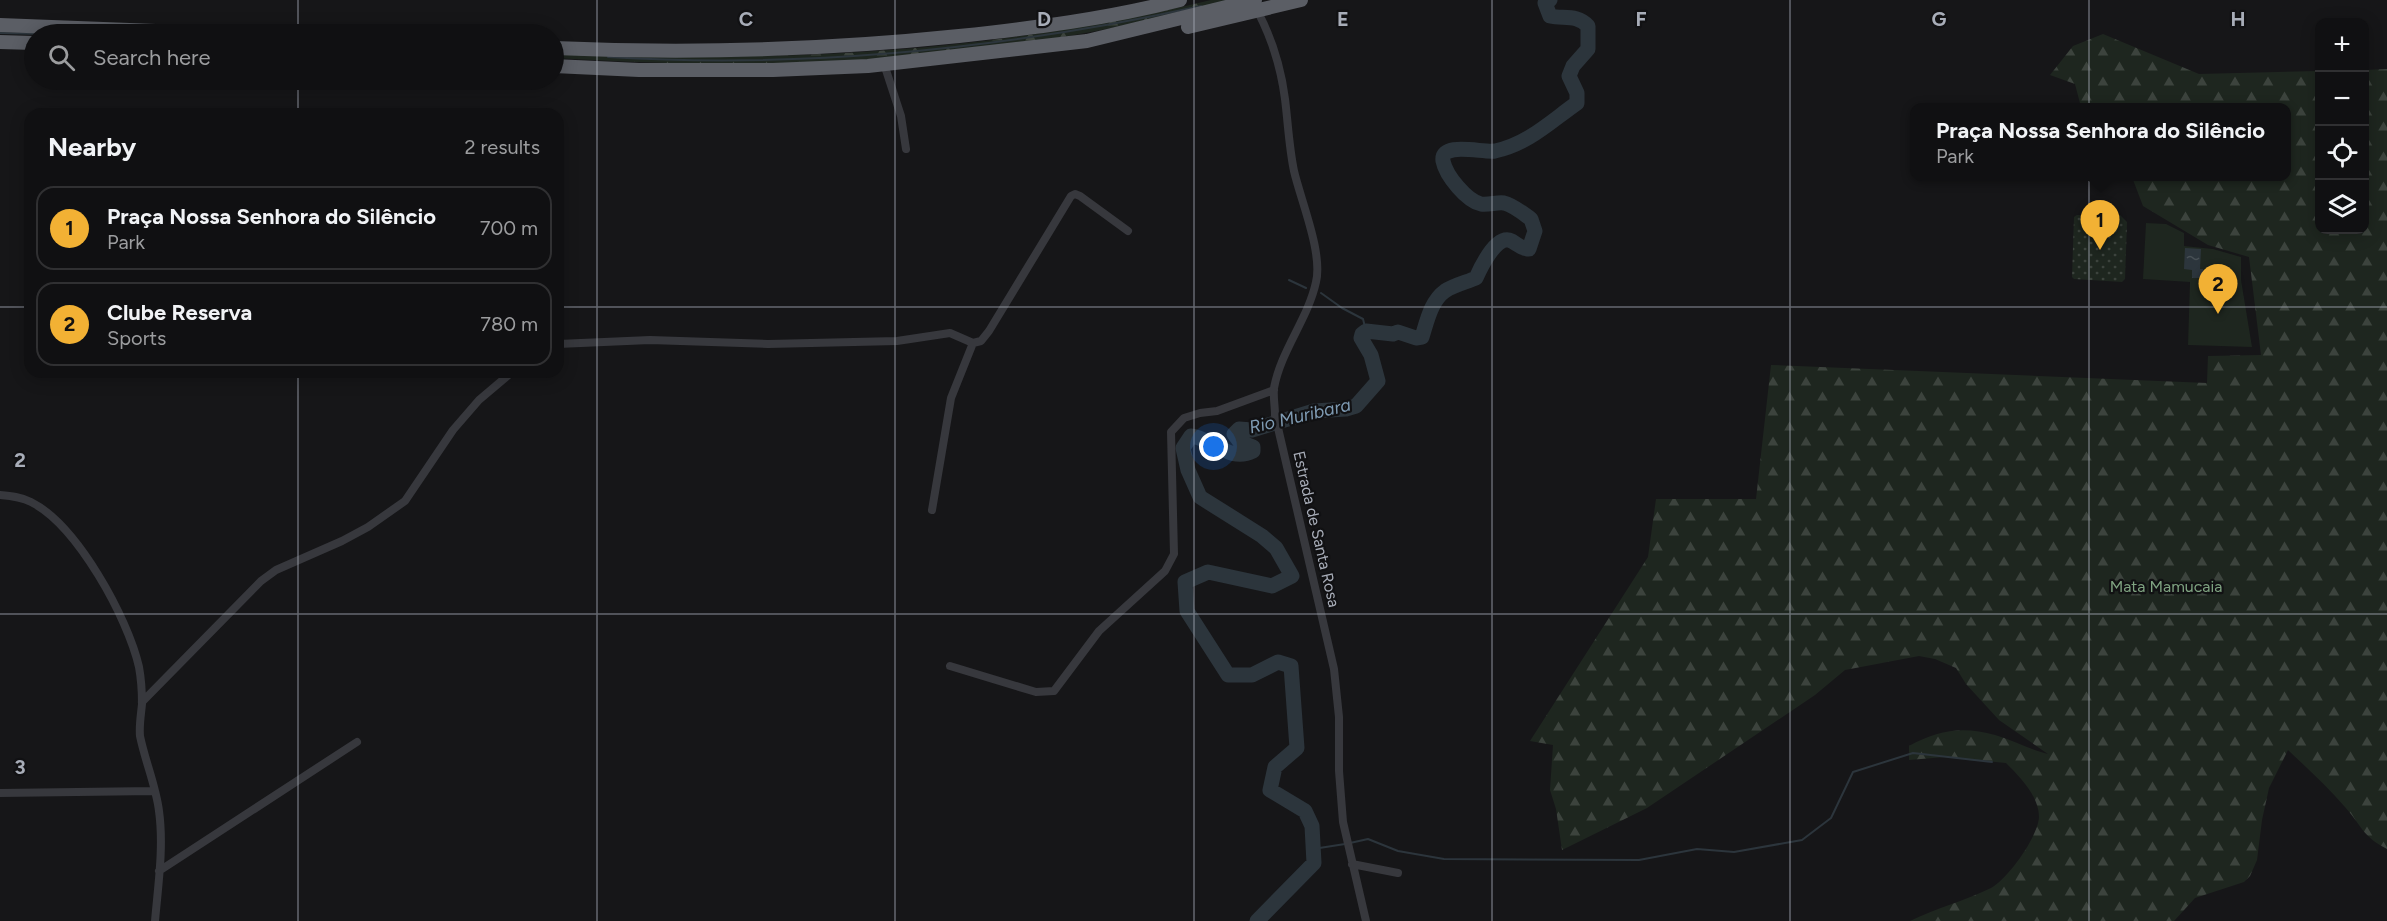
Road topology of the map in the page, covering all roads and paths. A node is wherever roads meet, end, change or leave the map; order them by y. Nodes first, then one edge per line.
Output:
1 (1180, 0) edge
2 (1301, 0) edge
3 (1257, 6) edge
4 (0, 25) edge
5 (24, 26) edge
6 (0, 42) edge
7 (24, 43) edge
8 (564, 48) edge
9 (884, 64) junction
10 (564, 66) edge
11 (906, 148) dead end
12 (1128, 231) dead end
13 (973, 343) junction
14 (564, 344) edge
15 (505, 378) edge
16 (1274, 390) junction
17 (0, 495) edge
18 (932, 510) dead end
19 (950, 666) dead end
20 (142, 702) junction
21 (357, 742) dead end
22 (154, 791) junction
23 (0, 793) edge
24 (1352, 864) junction
25 (159, 871) junction
26 (1398, 873) dead end
27 (155, 921) edge
28 (1366, 921) edge

1 - 8 highway
2 - 3 highway
3 - 9 highway
3 - 16 street, Estrada de Santa Rosa
4 - 5 highway
6 - 7 highway
9 - 10 highway
9 - 11 street
12 - 13 street
13 - 14 street
13 - 18 street
15 - 20 street
16 - 19 street
16 - 24 street, Estrada de Santa Rosa
17 - 20 street
20 - 22 street
21 - 25 street
22 - 23 street
22 - 25 street
24 - 26 street
24 - 28 street, Estrada de Santa Rosa
25 - 27 street

